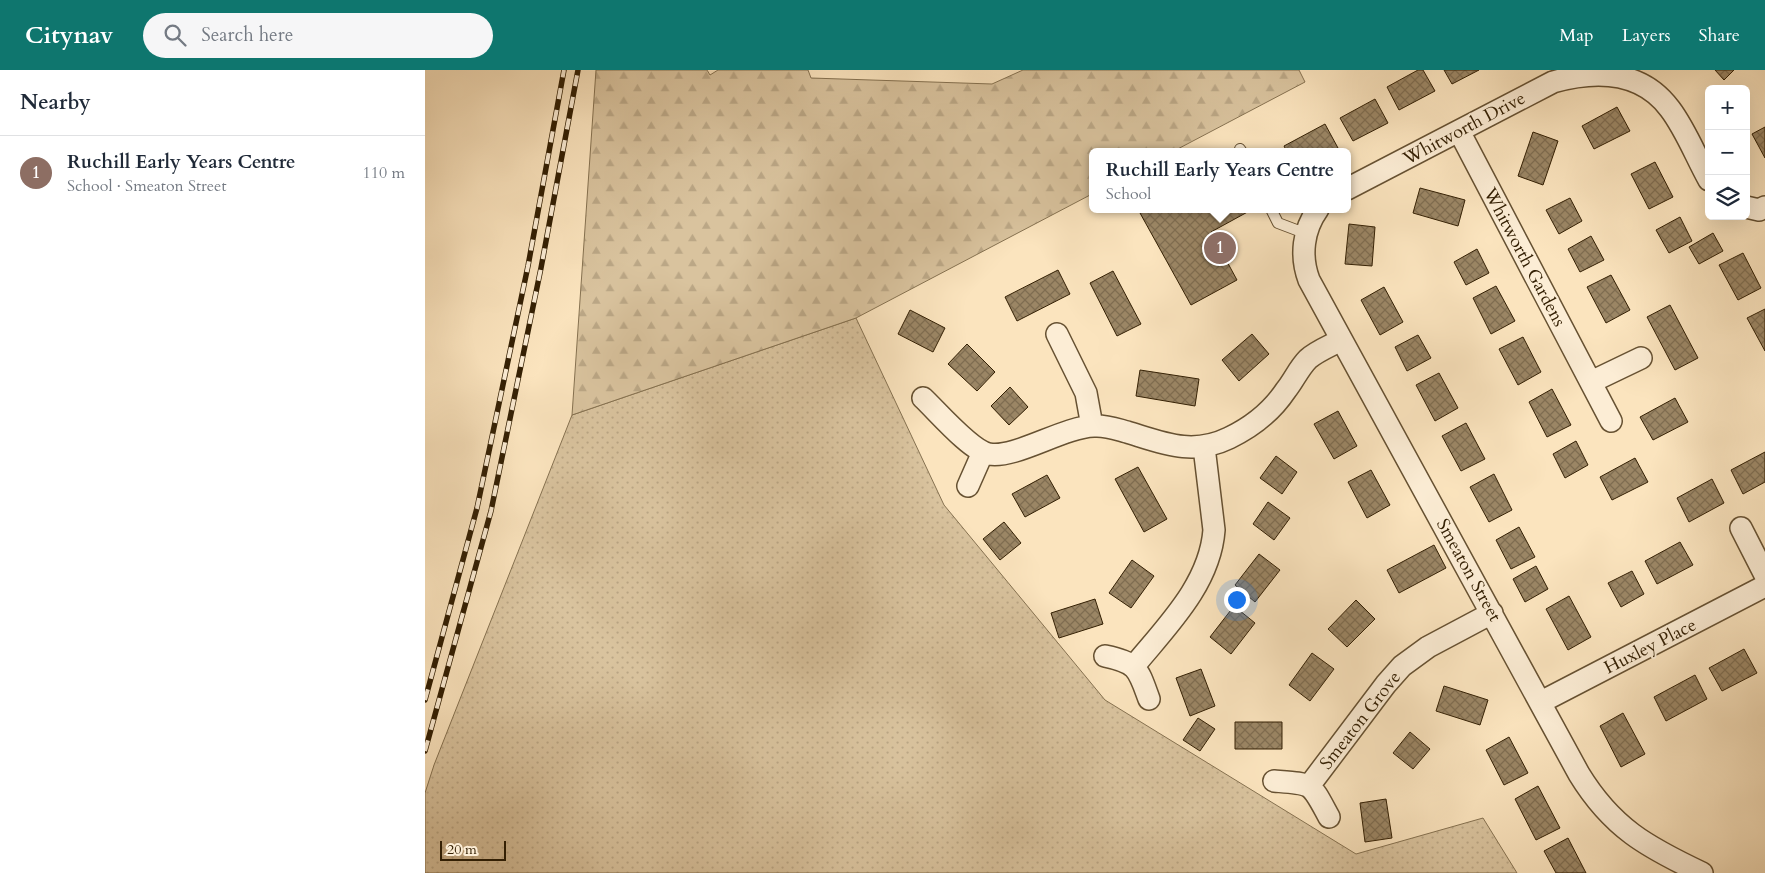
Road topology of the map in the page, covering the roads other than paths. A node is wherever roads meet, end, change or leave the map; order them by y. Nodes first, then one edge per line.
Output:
1 (1459, 131) junction
2 (1706, 175) edge
3 (1351, 187) edge
4 (1273, 213) edge
5 (1312, 221) edge
6 (1057, 334) dead end
7 (1341, 340) junction
8 (1641, 358) dead end
9 (1591, 382) junction
10 (923, 398) dead end
11 (1611, 421) dead end
12 (1092, 426) junction
13 (1204, 447) junction
14 (983, 452) junction
15 (968, 486) dead end
16 (1741, 528) dead end
17 (1763, 588) edge
18 (1493, 613) junction
19 (1105, 656) dead end
20 (1134, 666) junction
21 (1149, 700) dead end
22 (1541, 702) junction
23 (1274, 781) dead end
24 (1309, 786) junction
25 (1329, 817) dead end
26 (1702, 873) edge

1 - 2 street, Whitworth Drive
1 - 3 street, Whitworth Drive
1 - 9 street, Whitworth Gardens
4 - 5 lane
5 - 7 street, Smeaton Street
6 - 12 street
7 - 13 street
7 - 18 street, Smeaton Street
8 - 9 street
9 - 11 street, Whitworth Gardens
10 - 14 street
12 - 13 street
12 - 14 street
13 - 20 street
14 - 15 street
16 - 17 street, Huxley Place
17 - 22 street, Huxley Place
18 - 22 street, Smeaton Street
18 - 24 street, Smeaton Grove
19 - 20 street
20 - 21 street
22 - 26 street, Smeaton Street
23 - 24 street, Smeaton Grove
24 - 25 street, Smeaton Grove

